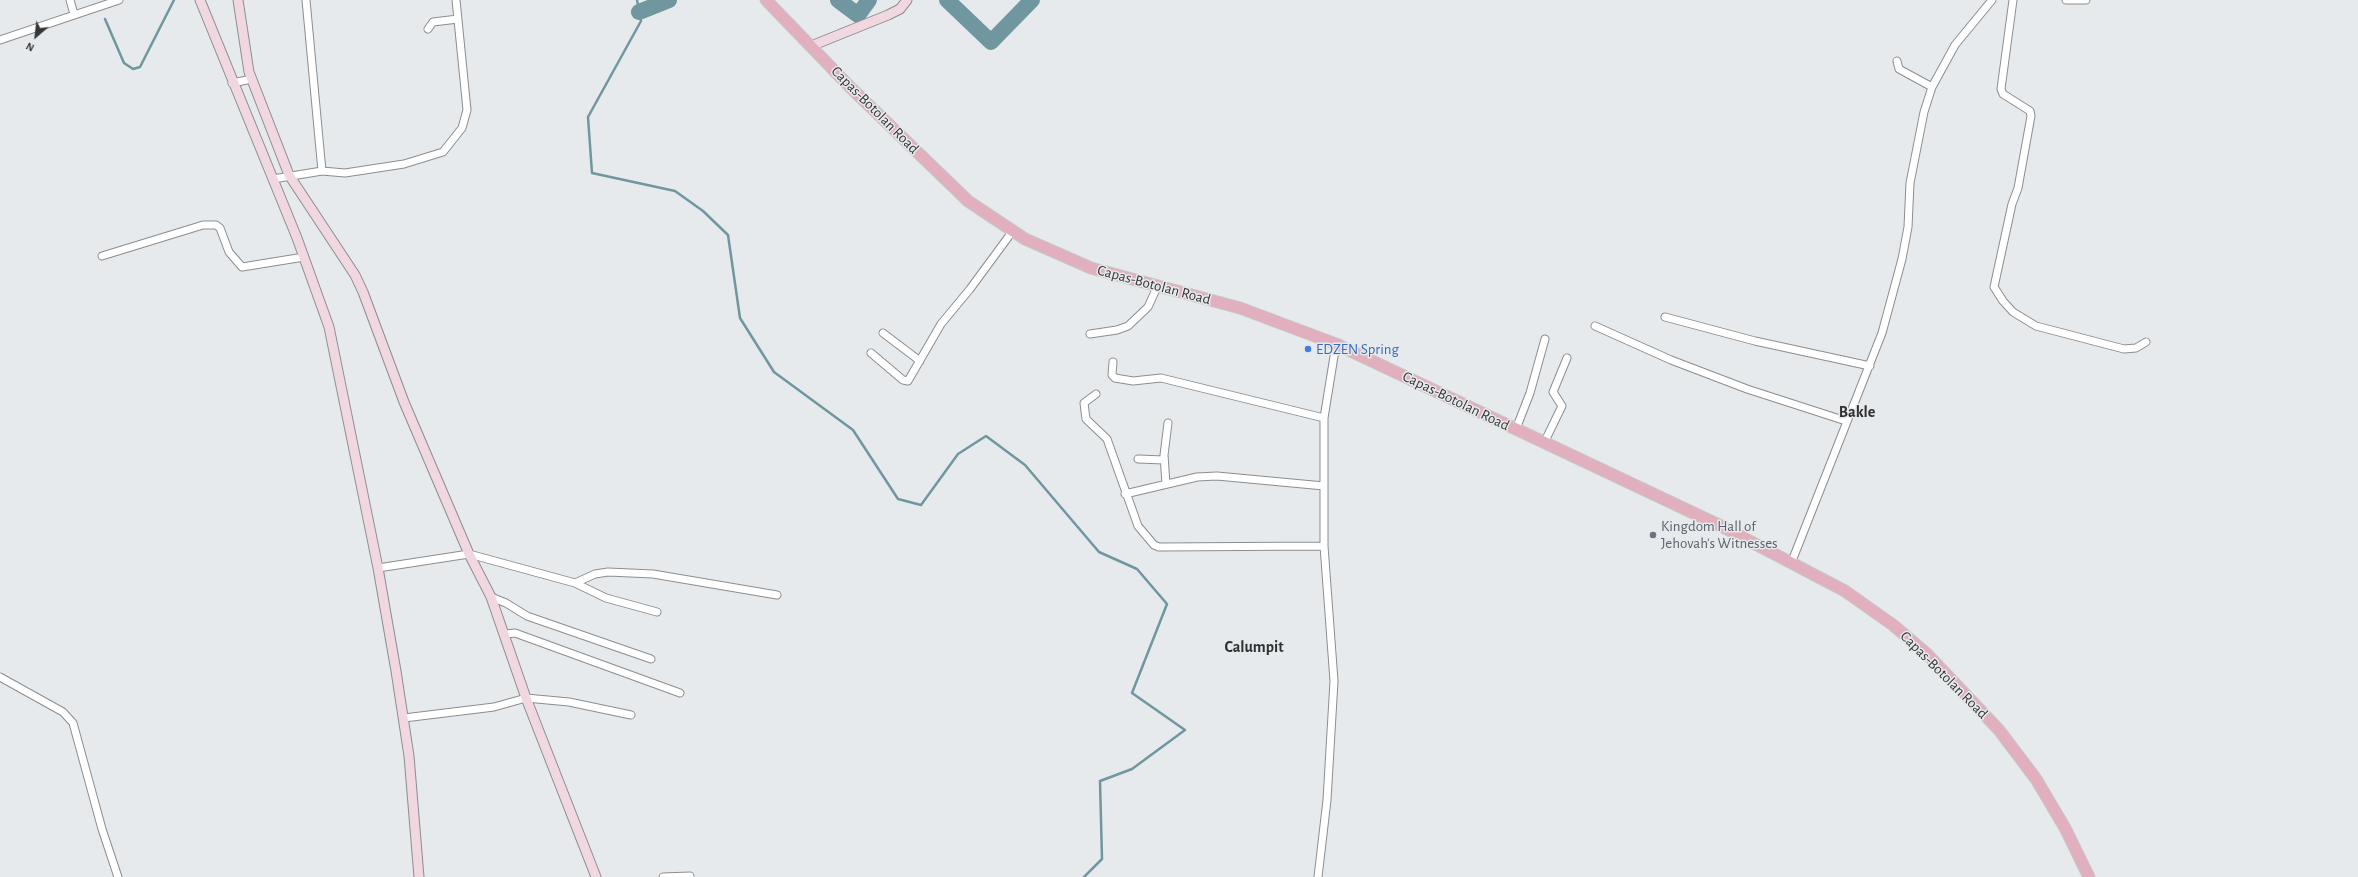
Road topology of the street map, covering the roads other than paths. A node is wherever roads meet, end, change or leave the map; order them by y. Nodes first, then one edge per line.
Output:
1 (70, 0) edge
2 (119, 0) edge
3 (200, 0) edge
4 (238, 0) edge
5 (306, 0) edge
6 (456, 0) edge
7 (766, 0) edge
8 (907, 0) edge
9 (1992, 0) edge
10 (2013, 0) edge
11 (2066, 0) edge
12 (2086, 0) edge
13 (74, 14) junction
14 (458, 20) junction
15 (428, 29) dead end
16 (0, 40) edge
17 (811, 46) junction
18 (1897, 61) dead end
19 (252, 79) junction
20 (232, 83) junction
21 (1932, 87) junction
22 (322, 171) junction
23 (290, 175) junction
24 (273, 180) junction
25 (1012, 232) junction
26 (102, 256) dead end
27 (304, 257) junction
28 (1158, 285) junction
29 (1665, 317) dead end
30 (1595, 326) dead end
31 (883, 333) dead end
32 (1090, 334) dead end
33 (1545, 339) dead end
34 (2146, 342) dead end
35 (1336, 344) junction
36 (871, 353) dead end
37 (1567, 358) dead end
38 (920, 361) junction
39 (1113, 362) dead end
40 (1870, 366) junction
41 (1096, 394) dead end
42 (1324, 418) junction
43 (1846, 421) junction
44 (1168, 423) dead end
45 (1516, 429) junction
46 (1544, 443) junction
47 (1138, 459) dead end
48 (1164, 460) junction
49 (1166, 484) junction
50 (1324, 486) junction
51 (1125, 494) junction
52 (1324, 546) junction
53 (469, 554) junction
54 (1792, 561) junction
55 (378, 568) junction
56 (574, 583) junction
57 (777, 595) dead end
58 (490, 597) junction
59 (657, 612) dead end
60 (504, 634) junction
61 (651, 659) dead end
62 (0, 677) edge
63 (680, 693) dead end
64 (526, 698) junction
65 (631, 715) dead end
66 (404, 718) junction
67 (690, 876) dead end
68 (118, 877) edge
69 (419, 877) edge
70 (596, 877) edge
71 (663, 877) edge
72 (1318, 877) edge
73 (2089, 877) edge

1 - 13 street
2 - 13 street
3 - 20 street
4 - 19 street
5 - 22 street
6 - 14 street
7 - 17 main road, Capas-Botolan Road
8 - 17 street
9 - 21 street
10 - 34 street
11 - 12 street
13 - 16 street
14 - 15 street
14 - 22 street
17 - 25 main road, Capas-Botolan Road
18 - 21 street
19 - 20 street
19 - 23 street
20 - 24 street
21 - 40 street
22 - 23 street
23 - 24 street
23 - 53 street
24 - 27 street
25 - 28 main road, Capas-Botolan Road
25 - 38 street
26 - 27 street
27 - 55 street
28 - 32 street
28 - 35 main road, Capas-Botolan Road
29 - 40 street
30 - 43 street
31 - 38 street
33 - 45 street
35 - 42 street
35 - 45 main road, Capas-Botolan Road
36 - 38 street
37 - 46 street
39 - 42 street
40 - 43 street
41 - 51 street
42 - 50 street
43 - 54 street
44 - 48 street
45 - 46 main road, Capas-Botolan Road
46 - 54 main road, Capas-Botolan Road
47 - 48 street
48 - 49 street
49 - 50 street
49 - 51 street
50 - 52 street
51 - 52 street
52 - 72 street
53 - 55 street
53 - 56 street
53 - 58 street
54 - 73 main road, Capas-Botolan Road
55 - 66 street
56 - 57 street
56 - 59 street
58 - 60 street
58 - 61 street
60 - 63 street
60 - 64 street
62 - 68 street
64 - 65 street
64 - 66 street
64 - 70 street
66 - 69 street
67 - 71 street

